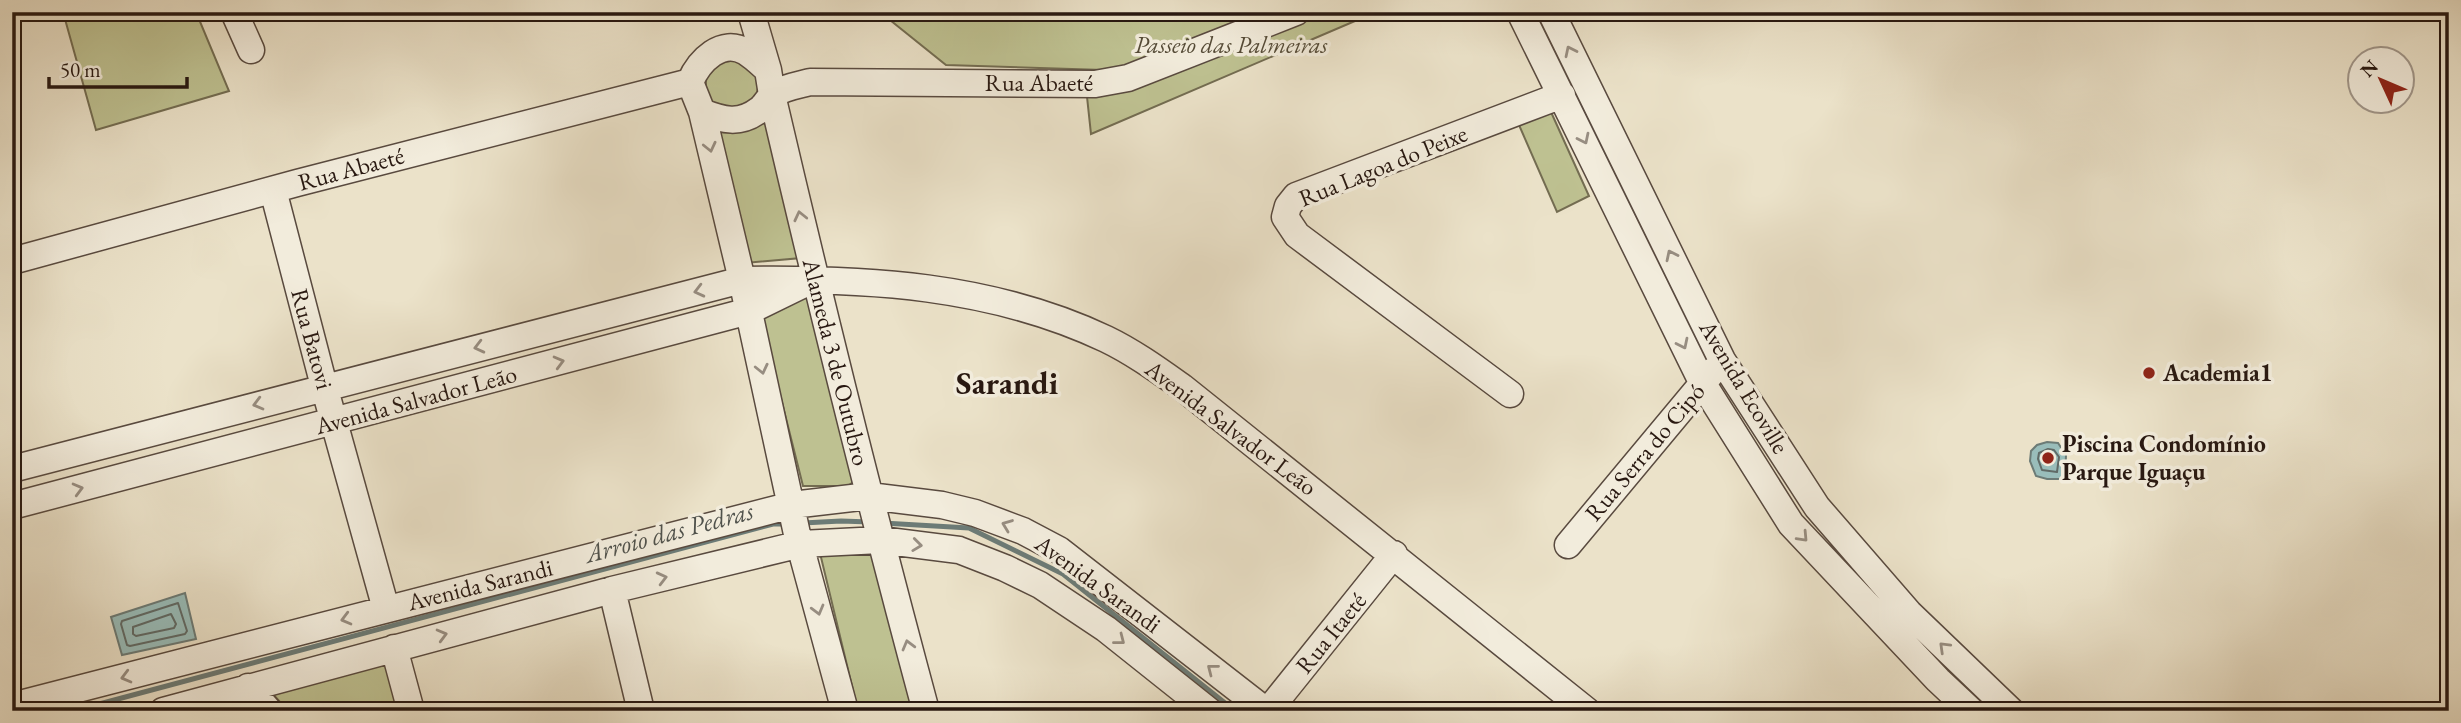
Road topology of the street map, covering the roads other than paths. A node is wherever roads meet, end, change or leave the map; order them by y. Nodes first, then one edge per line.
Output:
1 (234, 12) edge
2 (1296, 12) edge
3 (1520, 12) edge
4 (1551, 12) edge
5 (753, 18) edge
6 (733, 48) junction
7 (251, 50) dead end
8 (690, 82) junction
9 (770, 83) junction
10 (1562, 95) junction
11 (702, 112) junction
12 (273, 190) junction
13 (12, 261) edge
14 (815, 279) junction
15 (742, 280) junction
16 (749, 311) junction
17 (1722, 360) junction
18 (1703, 384) junction
19 (324, 386) junction
20 (1510, 394) dead end
21 (334, 422) junction
22 (12, 469) edge
23 (12, 506) edge
24 (875, 519) junction
25 (796, 524) junction
26 (1568, 544) dead end
27 (1394, 554) junction
28 (612, 590) junction
29 (386, 609) junction
30 (394, 648) junction
31 (1980, 680) junction
32 (248, 687) junction
33 (1964, 704) edge
34 (12, 706) edge
35 (163, 711) edge
36 (269, 711) edge
37 (411, 711) edge
38 (641, 711) edge
39 (845, 711) edge
40 (926, 711) edge
41 (1209, 711) edge
42 (1267, 711) edge
43 (1587, 711) edge
44 (2011, 711) edge

1 - 7 street
2 - 9 street, Rua Abaeté
3 - 10 street, Avenida Ecoville
17 -> 4 street, Avenida Ecoville
5 - 6 street
5 - 9 street, Alameda 3 de Outubro
6 - 8 street
6 - 9 street
8 - 11 street
8 - 12 street, Rua Abaeté
9 - 11 street
14 -> 9 street, Alameda 3 de Outubro
10 -> 18 street, Avenida Ecoville
10 - 20 street, Rua Lagoa do Peixe
11 -> 15 street
12 - 13 street, Rua Abaeté
12 - 19 street, Rua Batovi
14 - 15 street, Avenida Salvador Leão
14 - 16 street, Avenida Salvador Leão
14 - 24 street, Alameda 3 de Outubro
14 - 27 street, Avenida Salvador Leão
15 - 16 street
15 -> 19 street, Avenida Salvador Leão
21 -> 16 street, Avenida Salvador Leão
16 -> 25 street
17 - 18 street, Rua Serra do Cipó
31 -> 17 street, Avenida Ecoville
18 - 26 street, Rua Serra do Cipó
18 -> 33 street, Avenida Ecoville
19 - 21 street, Rua Batovi
19 -> 22 street, Avenida Salvador Leão
23 -> 21 street, Avenida Salvador Leão
21 - 29 street, Rua Batovi
24 - 25 street, Avenida Sarandi
24 - 25 street, Avenida Sarandi
40 -> 24 street, Alameda 3 de Outubro
24 -> 41 street, Avenida Sarandi
42 -> 24 street, Avenida Sarandi
28 -> 25 street, Avenida Sarandi
25 - 29 street, Avenida Sarandi
25 -> 39 street
27 - 42 street, Rua Itaeté
27 - 43 street, Avenida Salvador Leão
30 -> 28 street, Avenida Sarandi
28 - 38 street
29 -> 34 street, Avenida Sarandi
30 - 32 street, Avenida Sarandi
30 - 37 street
31 - 33 street
31 - 44 street, Avenida Ecoville
32 - 35 street, Avenida Sarandi
32 - 36 street

